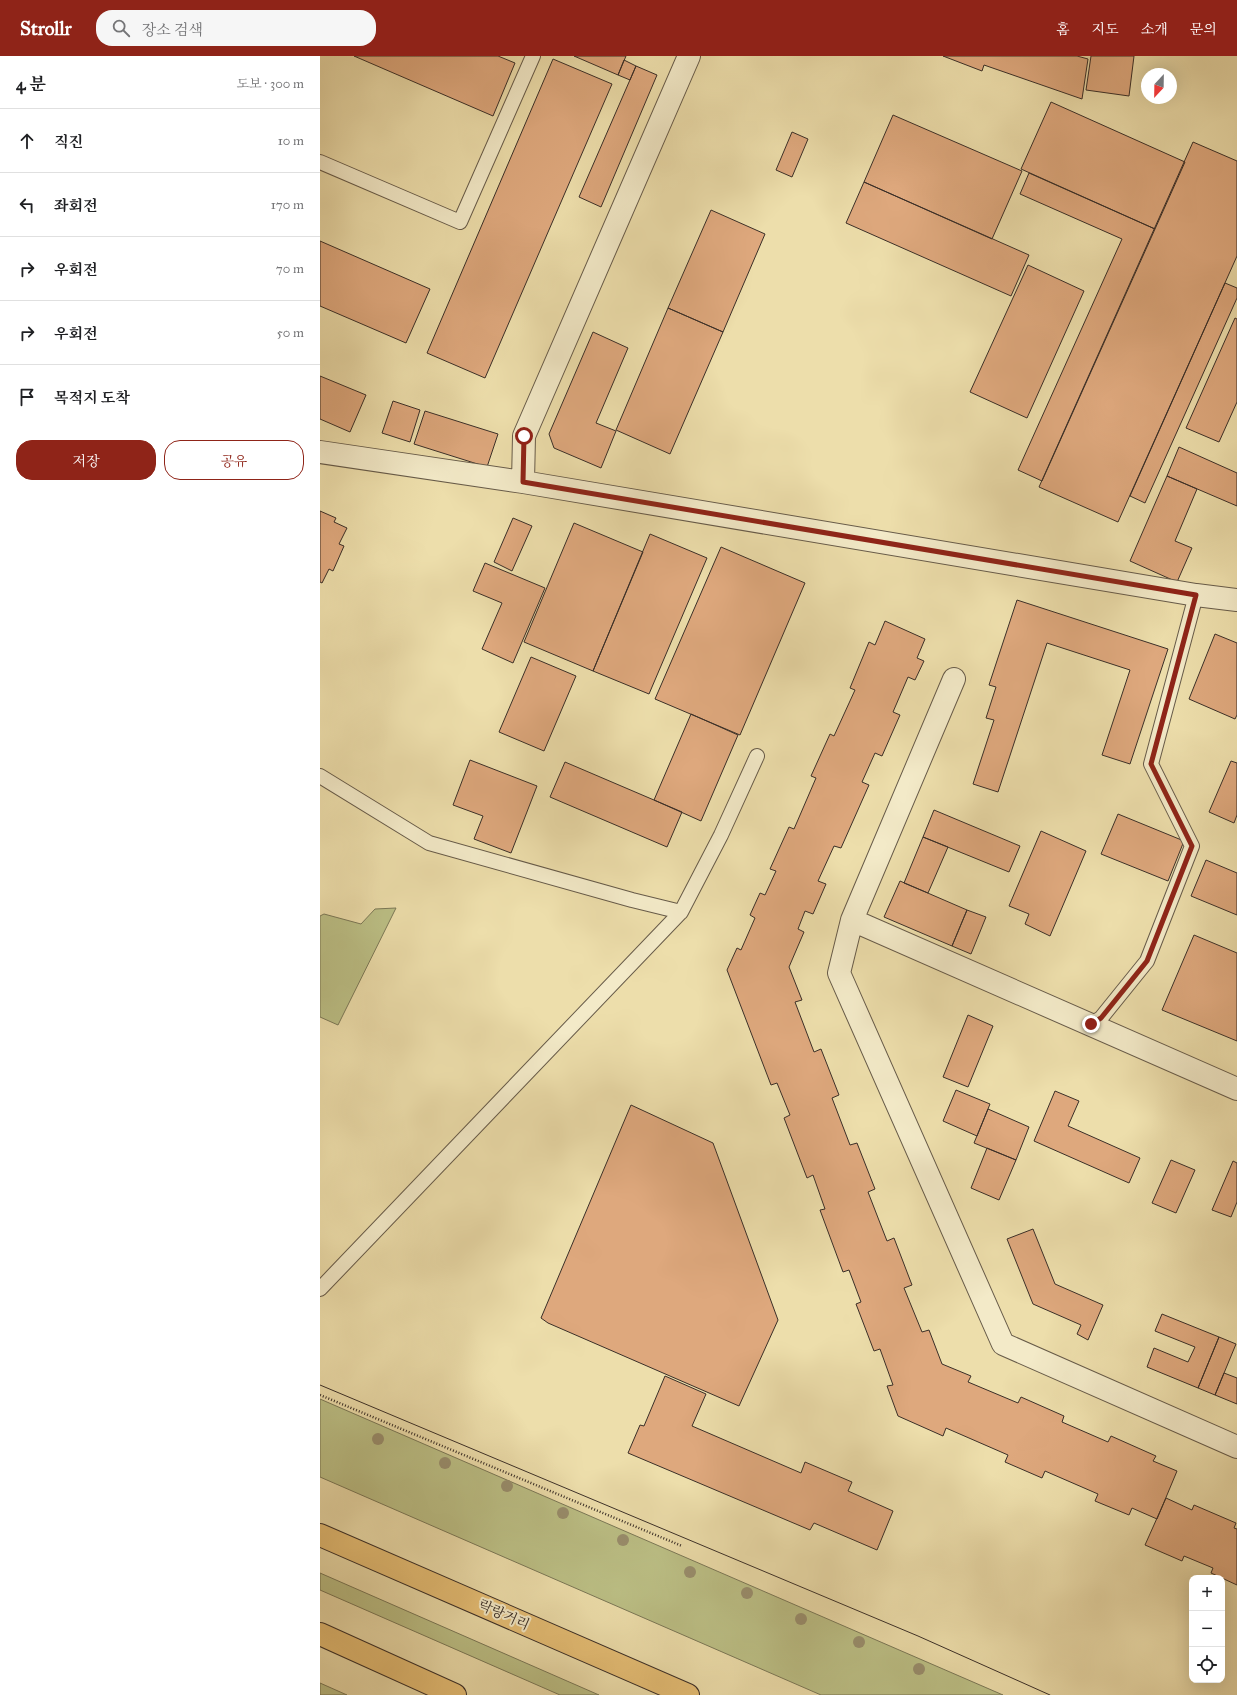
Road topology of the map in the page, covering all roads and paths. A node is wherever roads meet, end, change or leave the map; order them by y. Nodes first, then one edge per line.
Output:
1 (533, 56) edge
2 (690, 56) edge
3 (320, 162) edge
4 (320, 452) edge
5 (523, 482) junction
6 (1196, 595) junction
7 (1237, 600) edge
8 (954, 679) dead end
9 (757, 756) dead end
10 (320, 776) edge
11 (681, 912) junction
12 (852, 920) junction
13 (1091, 1024) junction
14 (1237, 1089) edge
15 (320, 1289) edge
16 (320, 1395) edge
17 (1237, 1447) edge
18 (320, 1535) edge
19 (682, 1546) dead end
20 (320, 1634) edge
21 (455, 1695) edge
22 (688, 1695) edge

1 - 3 lane
2 - 5 street
4 - 5 street
5 - 6 street
6 - 7 street
6 - 13 lane
8 - 12 street
9 - 11 lane
10 - 11 lane
11 - 15 lane
12 - 13 street
12 - 17 street
13 - 14 street
16 - 19 path
18 - 22 main road, 락랑거리
20 - 21 main road

